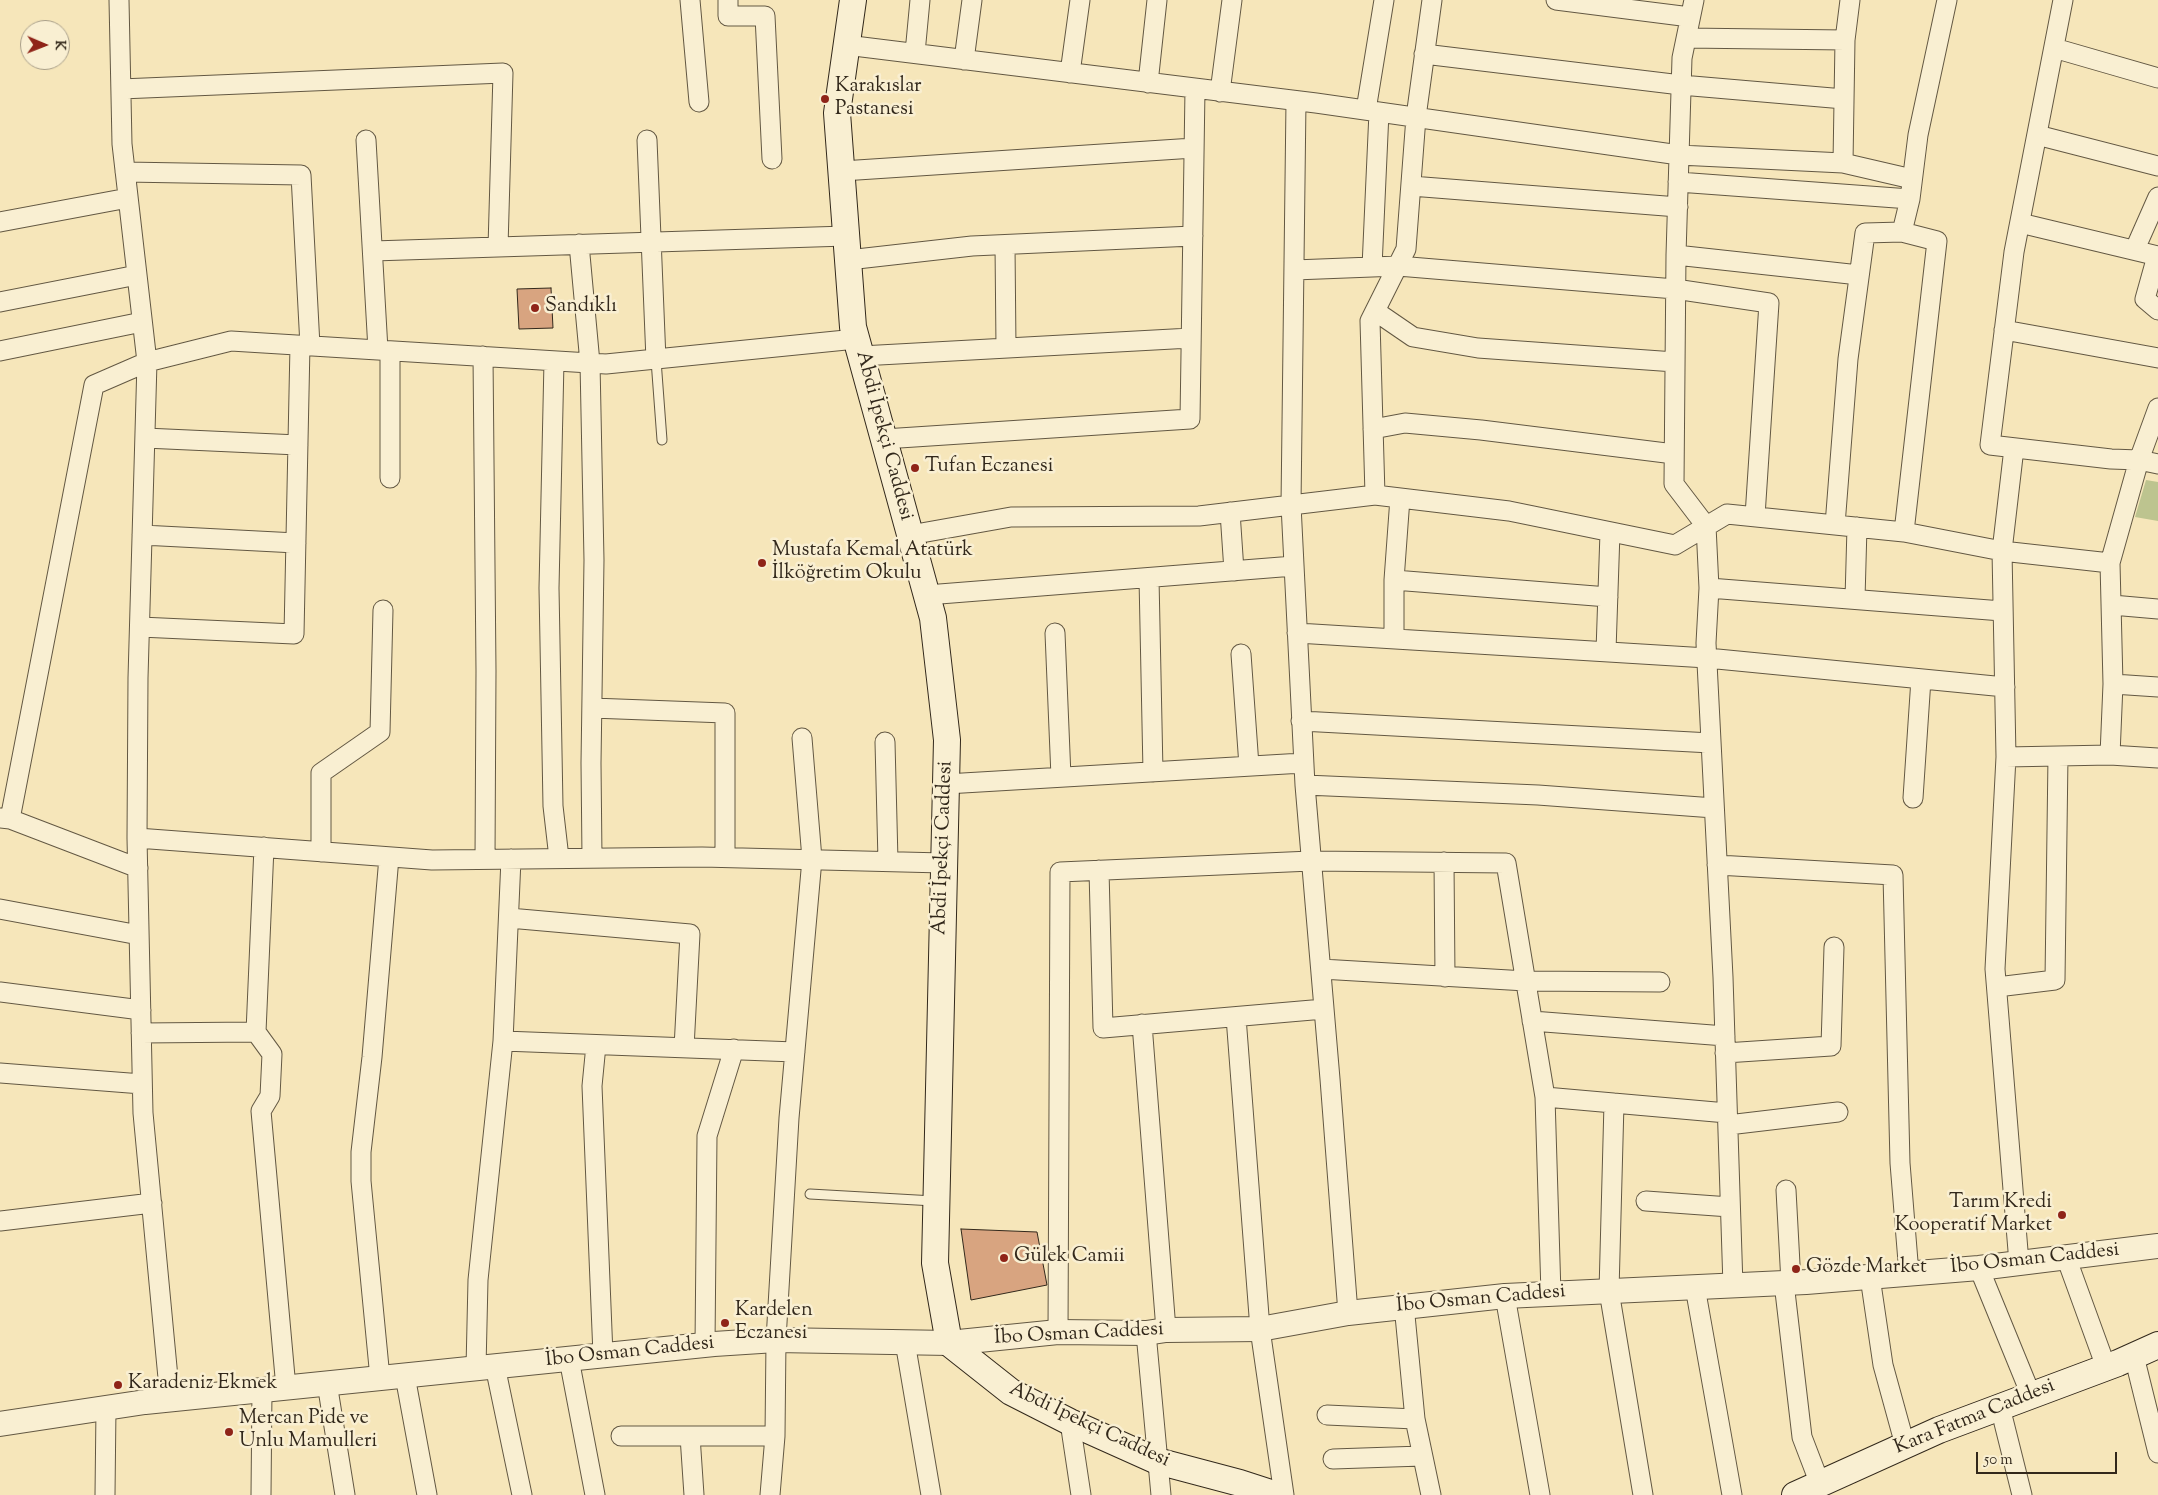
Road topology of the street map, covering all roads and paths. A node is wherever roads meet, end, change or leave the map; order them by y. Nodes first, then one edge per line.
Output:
1 (119, 0) edge
2 (690, 0) edge
3 (728, 0) edge
4 (853, 0) edge
5 (920, 0) edge
6 (972, 0) edge
7 (1080, 0) edge
8 (1157, 0) edge
9 (1232, 0) edge
10 (1384, 0) edge
11 (1432, 0) edge
12 (1556, 0) edge
13 (1850, 0) edge
14 (1947, 0) edge
15 (2063, 0) edge
16 (1692, 8) edge
17 (1686, 38) junction
18 (1845, 40) junction
19 (846, 45) junction
20 (2054, 48) junction
21 (915, 53) junction
22 (1424, 54) junction
23 (964, 60) junction
24 (1070, 74) junction
25 (2158, 78) edge
26 (1148, 83) junction
27 (1681, 85) junction
28 (121, 89) junction
29 (1195, 89) junction
30 (1220, 92) junction
31 (1844, 100) junction
32 (1296, 101) junction
33 (699, 102) dead end
34 (1372, 111) junction
35 (1416, 117) junction
36 (2037, 136) junction
37 (366, 140) dead end
38 (647, 140) dead end
39 (1194, 148) junction
40 (1679, 154) junction
41 (772, 158) dead end
42 (1842, 163) junction
43 (2158, 166) edge
44 (842, 171) junction
45 (125, 172) junction
46 (1912, 179) junction
47 (1678, 182) junction
48 (1411, 186) junction
49 (2158, 197) edge
50 (128, 198) junction
51 (1910, 200) junction
52 (1678, 208) junction
53 (0, 222) edge
54 (2020, 223) junction
55 (1902, 232) junction
56 (1193, 236) junction
57 (652, 241) junction
58 (580, 244) junction
59 (1005, 245) junction
60 (498, 247) junction
61 (847, 248) junction
62 (2135, 249) junction
63 (372, 251) junction
64 (1676, 255) junction
65 (2158, 256) edge
66 (1398, 266) junction
67 (1372, 267) junction
68 (1294, 270) junction
69 (137, 275) junction
70 (1859, 275) junction
71 (1676, 289) junction
72 (0, 302) edge
73 (1375, 310) junction
74 (2158, 310) edge
75 (142, 322) junction
76 (2004, 330) junction
77 (1191, 338) junction
78 (305, 345) junction
79 (858, 348) junction
80 (1006, 348) junction
81 (384, 350) junction
82 (0, 351) edge
83 (483, 356) junction
84 (2158, 358) edge
85 (656, 360) junction
86 (554, 361) junction
87 (147, 362) junction
88 (1675, 362) junction
89 (590, 363) junction
90 (2158, 408) edge
91 (1373, 429) junction
92 (145, 438) junction
93 (884, 439) junction
94 (662, 440) dead end
95 (298, 445) junction
96 (2014, 448) junction
97 (1674, 454) junction
98 (2139, 460) junction
99 (2158, 464) edge
100 (390, 478) dead end
101 (1375, 495) junction
102 (1400, 498) junction
103 (1291, 505) junction
104 (1230, 512) junction
105 (1755, 516) junction
106 (1835, 525) junction
107 (1706, 526) junction
108 (1857, 527) junction
109 (1610, 532) junction
110 (1904, 532) junction
111 (142, 535) junction
112 (910, 536) junction
113 (296, 543) junction
114 (2002, 550) junction
115 (2110, 564) junction
116 (1294, 566) junction
117 (1234, 571) junction
118 (1149, 578) junction
119 (1394, 580) junction
120 (1709, 588) junction
121 (927, 596) junction
122 (1608, 597) junction
123 (1855, 599) junction
124 (2112, 605) junction
125 (2158, 609) edge
126 (382, 610) dead end
127 (2002, 611) junction
128 (140, 627) junction
129 (1297, 632) junction
130 (1055, 633) dead end
131 (1394, 638) junction
132 (1606, 651) junction
133 (1242, 654) dead end
134 (1707, 658) junction
135 (1921, 679) junction
136 (2113, 684) junction
137 (2004, 686) junction
138 (2158, 688) edge
139 (592, 708) junction
140 (1301, 721) junction
141 (802, 738) dead end
142 (885, 742) dead end
143 (1711, 743) junction
144 (2110, 755) junction
145 (2058, 756) junction
146 (2006, 757) junction
147 (2158, 758) edge
148 (1303, 763) junction
149 (1248, 766) junction
150 (1153, 772) junction
151 (1061, 777) junction
152 (946, 784) junction
153 (1304, 785) junction
154 (1913, 798) dead end
155 (1714, 808) junction
156 (5, 819) edge
157 (137, 838) junction
158 (264, 847) junction
159 (321, 852) junction
160 (389, 856) junction
161 (725, 857) junction
162 (559, 858) junction
163 (592, 858) junction
164 (485, 859) junction
165 (511, 859) junction
166 (812, 859) junction
167 (888, 861) junction
168 (1311, 861) junction
169 (1444, 862) junction
170 (943, 863) junction
171 (1717, 865) junction
172 (138, 868) junction
173 (1099, 870) junction
174 (0, 909) edge
175 (509, 918) junction
176 (139, 936) junction
177 (1834, 947) dead end
178 (1321, 969) junction
179 (1445, 977) junction
180 (1526, 981) junction
181 (1660, 982) dead end
182 (1997, 988) junction
183 (0, 992) edge
184 (1324, 1009) junction
185 (141, 1010) junction
186 (1236, 1016) junction
187 (1532, 1021) junction
188 (1142, 1024) junction
189 (256, 1032) junction
190 (142, 1033) junction
191 (503, 1041) junction
192 (596, 1044) junction
193 (1725, 1045) junction
194 (684, 1048) junction
195 (734, 1050) junction
196 (795, 1052) junction
197 (0, 1073) edge
198 (142, 1084) junction
199 (1545, 1097) junction
200 (1614, 1103) junction
201 (1838, 1112) dead end
202 (1727, 1119) junction
203 (1786, 1190) dead end
204 (810, 1194) dead end
205 (936, 1201) junction
206 (1646, 1201) dead end
207 (152, 1203) junction
208 (1730, 1207) junction
209 (0, 1221) edge
210 (2158, 1246) edge
211 (2066, 1257) junction
212 (2020, 1263) junction
213 (1979, 1268) junction
214 (1909, 1274) junction
215 (1870, 1277) junction
216 (1788, 1283) junction
217 (1732, 1286) junction
218 (1695, 1287) junction
219 (1609, 1291) junction
220 (1551, 1294) junction
221 (1505, 1296) junction
222 (1404, 1306) junction
223 (1348, 1313) junction
224 (1260, 1329) junction
225 (1058, 1332) junction
226 (1156, 1332) junction
227 (776, 1340) junction
228 (905, 1342) junction
229 (949, 1343) junction
230 (705, 1345) junction
231 (2158, 1345) edge
232 (603, 1356) junction
233 (2134, 1356) junction
234 (569, 1359) junction
235 (485, 1367) junction
236 (2106, 1367) junction
237 (404, 1376) junction
238 (380, 1378) junction
239 (327, 1383) junction
240 (286, 1388) junction
241 (262, 1390) junction
242 (2031, 1395) junction
243 (170, 1399) junction
244 (106, 1408) junction
245 (1995, 1409) junction
246 (1327, 1415) dead end
247 (1414, 1419) junction
248 (1070, 1422) junction
249 (0, 1424) edge
250 (621, 1436) dead end
251 (690, 1436) junction
252 (775, 1436) junction
253 (1905, 1445) junction
254 (2158, 1453) edge
255 (1422, 1456) junction
256 (1333, 1459) dead end
257 (1157, 1461) junction
258 (1820, 1484) junction
259 (1240, 1489) edge
260 (105, 1495) edge
261 (260, 1495) edge
262 (345, 1495) edge
263 (427, 1495) edge
264 (522, 1495) edge
265 (595, 1495) edge
266 (694, 1495) edge
267 (770, 1495) edge
268 (931, 1495) edge
269 (1081, 1495) edge
270 (1161, 1495) edge
271 (1277, 1495) edge
272 (1284, 1495) edge
273 (1431, 1495) edge
274 (1540, 1495) edge
275 (1643, 1495) edge
276 (1732, 1495) edge
277 (1794, 1495) edge
278 (2010, 1495) edge
279 (2022, 1495) edge

1 - 28 street
2 - 33 street
3 - 41 street
4 - 19 main road, Abdi İpekçi Caddesi
5 - 21 street
6 - 23 street
7 - 24 street
8 - 26 street
9 - 30 street
10 - 34 street
11 - 22 street
12 - 16 street
13 - 18 street
14 - 46 street
15 - 20 street
16 - 17 street
17 - 18 street
17 - 27 street
18 - 31 street
19 - 21 street
19 - 44 main road, Abdi İpekçi Caddesi
20 - 25 street
20 - 36 street
21 - 23 street
22 - 27 street
22 - 35 street
23 - 24 street
24 - 26 street
26 - 29 street
27 - 31 street
27 - 40 street
28 - 45 street
28 - 60 street
29 - 30 street
29 - 39 street
30 - 32 street
31 - 42 street
32 - 34 street
32 - 68 street
34 - 35 street
34 - 67 street
35 - 40 street
35 - 48 street
36 - 43 street
36 - 54 street
37 - 63 street
38 - 57 street
39 - 44 street
39 - 56 street
40 - 42 street
40 - 47 street
42 - 46 street
44 - 61 main road, Abdi İpekçi Caddesi
45 - 50 street
45 - 78 street
46 - 51 street
47 - 51 street
47 - 52 street
48 - 52 street
48 - 66 street
49 - 62 street
50 - 53 street
50 - 69 street
51 - 55 street
52 - 64 street
54 - 62 street
54 - 76 street
55 - 70 street
55 - 110 street
56 - 59 street
56 - 77 street
57 - 58 street
57 - 61 street
57 - 85 street
58 - 60 street
58 - 89 street
59 - 61 street
59 - 80 street
60 - 63 street
61 - 79 main road, Abdi İpekçi Caddesi
62 - 65 street
63 - 81 street
64 - 70 street
64 - 71 street
65 - 74 street
66 - 67 street
66 - 71 street
66 - 73 street
67 - 68 street
68 - 103 street
69 - 72 street
69 - 75 street
70 - 106 street
71 - 88 street
71 - 105 street
73 - 88 street
73 - 91 street
75 - 82 street
75 - 87 street
76 - 84 street
76 - 96 street
77 - 80 street
77 - 93 street
78 - 81 street
78 - 87 street
78 - 95 street
79 - 80 street
79 - 85 street
79 - 93 main road, Abdi İpekçi Caddesi
81 - 83 street
81 - 100 street
83 - 86 street
83 - 164 street
85 - 89 street
85 - 94 lane
86 - 89 street
86 - 162 street
87 - 92 street
87 - 156 street
88 - 97 street
89 - 139 street
90 - 98 street
91 - 97 street
91 - 101 street
92 - 95 street
92 - 111 street
93 - 112 main road, Abdi İpekçi Caddesi
95 - 113 street
96 - 98 street
96 - 114 street
97 - 107 street
98 - 99 street
98 - 115 street
101 - 102 street
101 - 103 street
102 - 109 street
102 - 119 street
103 - 104 street
103 - 116 street
104 - 112 street
104 - 117 street
105 - 106 street
105 - 107 street
106 - 108 street
107 - 109 street
107 - 120 street
108 - 110 street
108 - 123 street
109 - 122 street
110 - 114 street
111 - 113 street
111 - 128 street
112 - 121 main road, Abdi İpekçi Caddesi
113 - 128 street
114 - 115 street
114 - 127 street
115 - 124 street
116 - 117 street
116 - 129 street
117 - 118 street
118 - 121 street
118 - 150 street
119 - 122 street
119 - 131 street
120 - 123 street
120 - 134 street
121 - 152 main road, Abdi İpekçi Caddesi
122 - 132 street
123 - 127 street
124 - 125 street
124 - 136 street
126 - 159 street
127 - 137 street
128 - 157 street
129 - 131 street
129 - 140 street
130 - 151 street
131 - 132 street
132 - 134 street
133 - 149 street
134 - 135 street
134 - 143 street
135 - 137 street
135 - 154 street
136 - 138 street
136 - 144 street
137 - 146 street
139 - 161 street
139 - 163 street
140 - 143 street
140 - 148 street
141 - 166 street
142 - 167 street
143 - 155 street
144 - 145 street
144 - 147 street
145 - 146 street
145 - 182 street
146 - 182 street
148 - 149 street
148 - 153 street
149 - 150 street
150 - 151 street
151 - 152 street
152 - 170 main road, Abdi İpekçi Caddesi
153 - 155 street
153 - 168 street
155 - 171 street
156 - 172 street
157 - 158 street
157 - 172 street
158 - 159 street
158 - 189 street
159 - 160 street
160 - 164 street
160 - 238 street
161 - 163 street
161 - 166 street
162 - 163 street
162 - 165 street
164 - 165 street
165 - 175 street
166 - 167 street
166 - 196 street
167 - 170 street
168 - 169 street
168 - 173 street
168 - 178 street
169 - 179 street
169 - 180 street
170 - 205 main road, Abdi İpekçi Caddesi
171 - 193 street
171 - 214 street
172 - 176 street
173 - 188 street
173 - 225 street
174 - 176 street
175 - 191 street
175 - 194 street
176 - 185 street
177 - 193 street
178 - 179 street
178 - 184 street
179 - 180 street
180 - 181 street
180 - 187 street
182 - 212 street
183 - 185 street
184 - 186 street
184 - 223 street
185 - 190 street
186 - 188 street
186 - 224 street
187 - 193 street
187 - 199 street
188 - 226 street
189 - 190 street
189 - 240 street
190 - 198 street
191 - 192 street
191 - 235 street
192 - 194 street
192 - 232 street
193 - 202 street
194 - 195 street
195 - 196 street
195 - 230 street
196 - 227 street
197 - 198 street
198 - 207 street
199 - 200 street
199 - 220 street
200 - 202 street
200 - 219 street
201 - 202 street
202 - 208 street
203 - 216 street
204 - 205 lane
205 - 229 main road, Abdi İpekçi Caddesi
206 - 208 street
207 - 209 street
207 - 243 street
208 - 217 street
210 - 211 street, İbo Osman Caddesi
211 - 212 street, İbo Osman Caddesi
211 - 236 street
212 - 213 street, İbo Osman Caddesi
213 - 214 street, İbo Osman Caddesi
213 - 242 street
214 - 215 street, İbo Osman Caddesi
215 - 216 street, İbo Osman Caddesi
215 - 253 street
216 - 217 street, İbo Osman Caddesi
216 - 258 street
217 - 218 street, İbo Osman Caddesi
218 - 219 street, İbo Osman Caddesi
218 - 276 street
219 - 220 street, İbo Osman Caddesi
219 - 275 street
220 - 221 street, İbo Osman Caddesi
221 - 222 street, İbo Osman Caddesi
221 - 274 street
222 - 223 street, İbo Osman Caddesi
222 - 247 street
223 - 224 street, İbo Osman Caddesi
224 - 226 street, İbo Osman Caddesi
224 - 272 street
225 - 226 street, İbo Osman Caddesi
225 - 229 street, İbo Osman Caddesi
226 - 257 street
227 - 228 street, İbo Osman Caddesi
227 - 230 street, İbo Osman Caddesi
227 - 252 street
228 - 229 street, İbo Osman Caddesi
228 - 268 street
229 - 248 main road, Abdi İpekçi Caddesi
230 - 232 street, İbo Osman Caddesi
231 - 233 main road, Kara Fatma Caddesi
232 - 234 street, İbo Osman Caddesi
233 - 236 main road, Kara Fatma Caddesi
233 - 254 street
234 - 235 street, İbo Osman Caddesi
234 - 265 street
235 - 237 street, İbo Osman Caddesi
235 - 264 street
236 - 242 main road, Kara Fatma Caddesi
237 - 238 street, İbo Osman Caddesi
237 - 263 street
238 - 239 street, İbo Osman Caddesi
239 - 240 street, İbo Osman Caddesi
239 - 262 street
240 - 241 street, İbo Osman Caddesi
241 - 243 street, İbo Osman Caddesi
241 - 261 street
242 - 245 main road, Kara Fatma Caddesi
243 - 244 street, İbo Osman Caddesi
244 - 249 street, İbo Osman Caddesi
244 - 260 street
245 - 253 main road, Kara Fatma Caddesi
245 - 278 street
245 - 279 street
246 - 247 street
247 - 255 street
248 - 257 main road, Abdi İpekçi Caddesi
248 - 269 street
250 - 251 street
251 - 252 street
251 - 266 street
252 - 267 street
253 - 258 main road, Kara Fatma Caddesi
255 - 256 street
255 - 273 street
257 - 259 main road, Abdi İpekçi Caddesi
257 - 270 street
258 - 277 main road, Kara Fatma Caddesi
259 - 271 main road, Abdi İpekçi Caddesi

